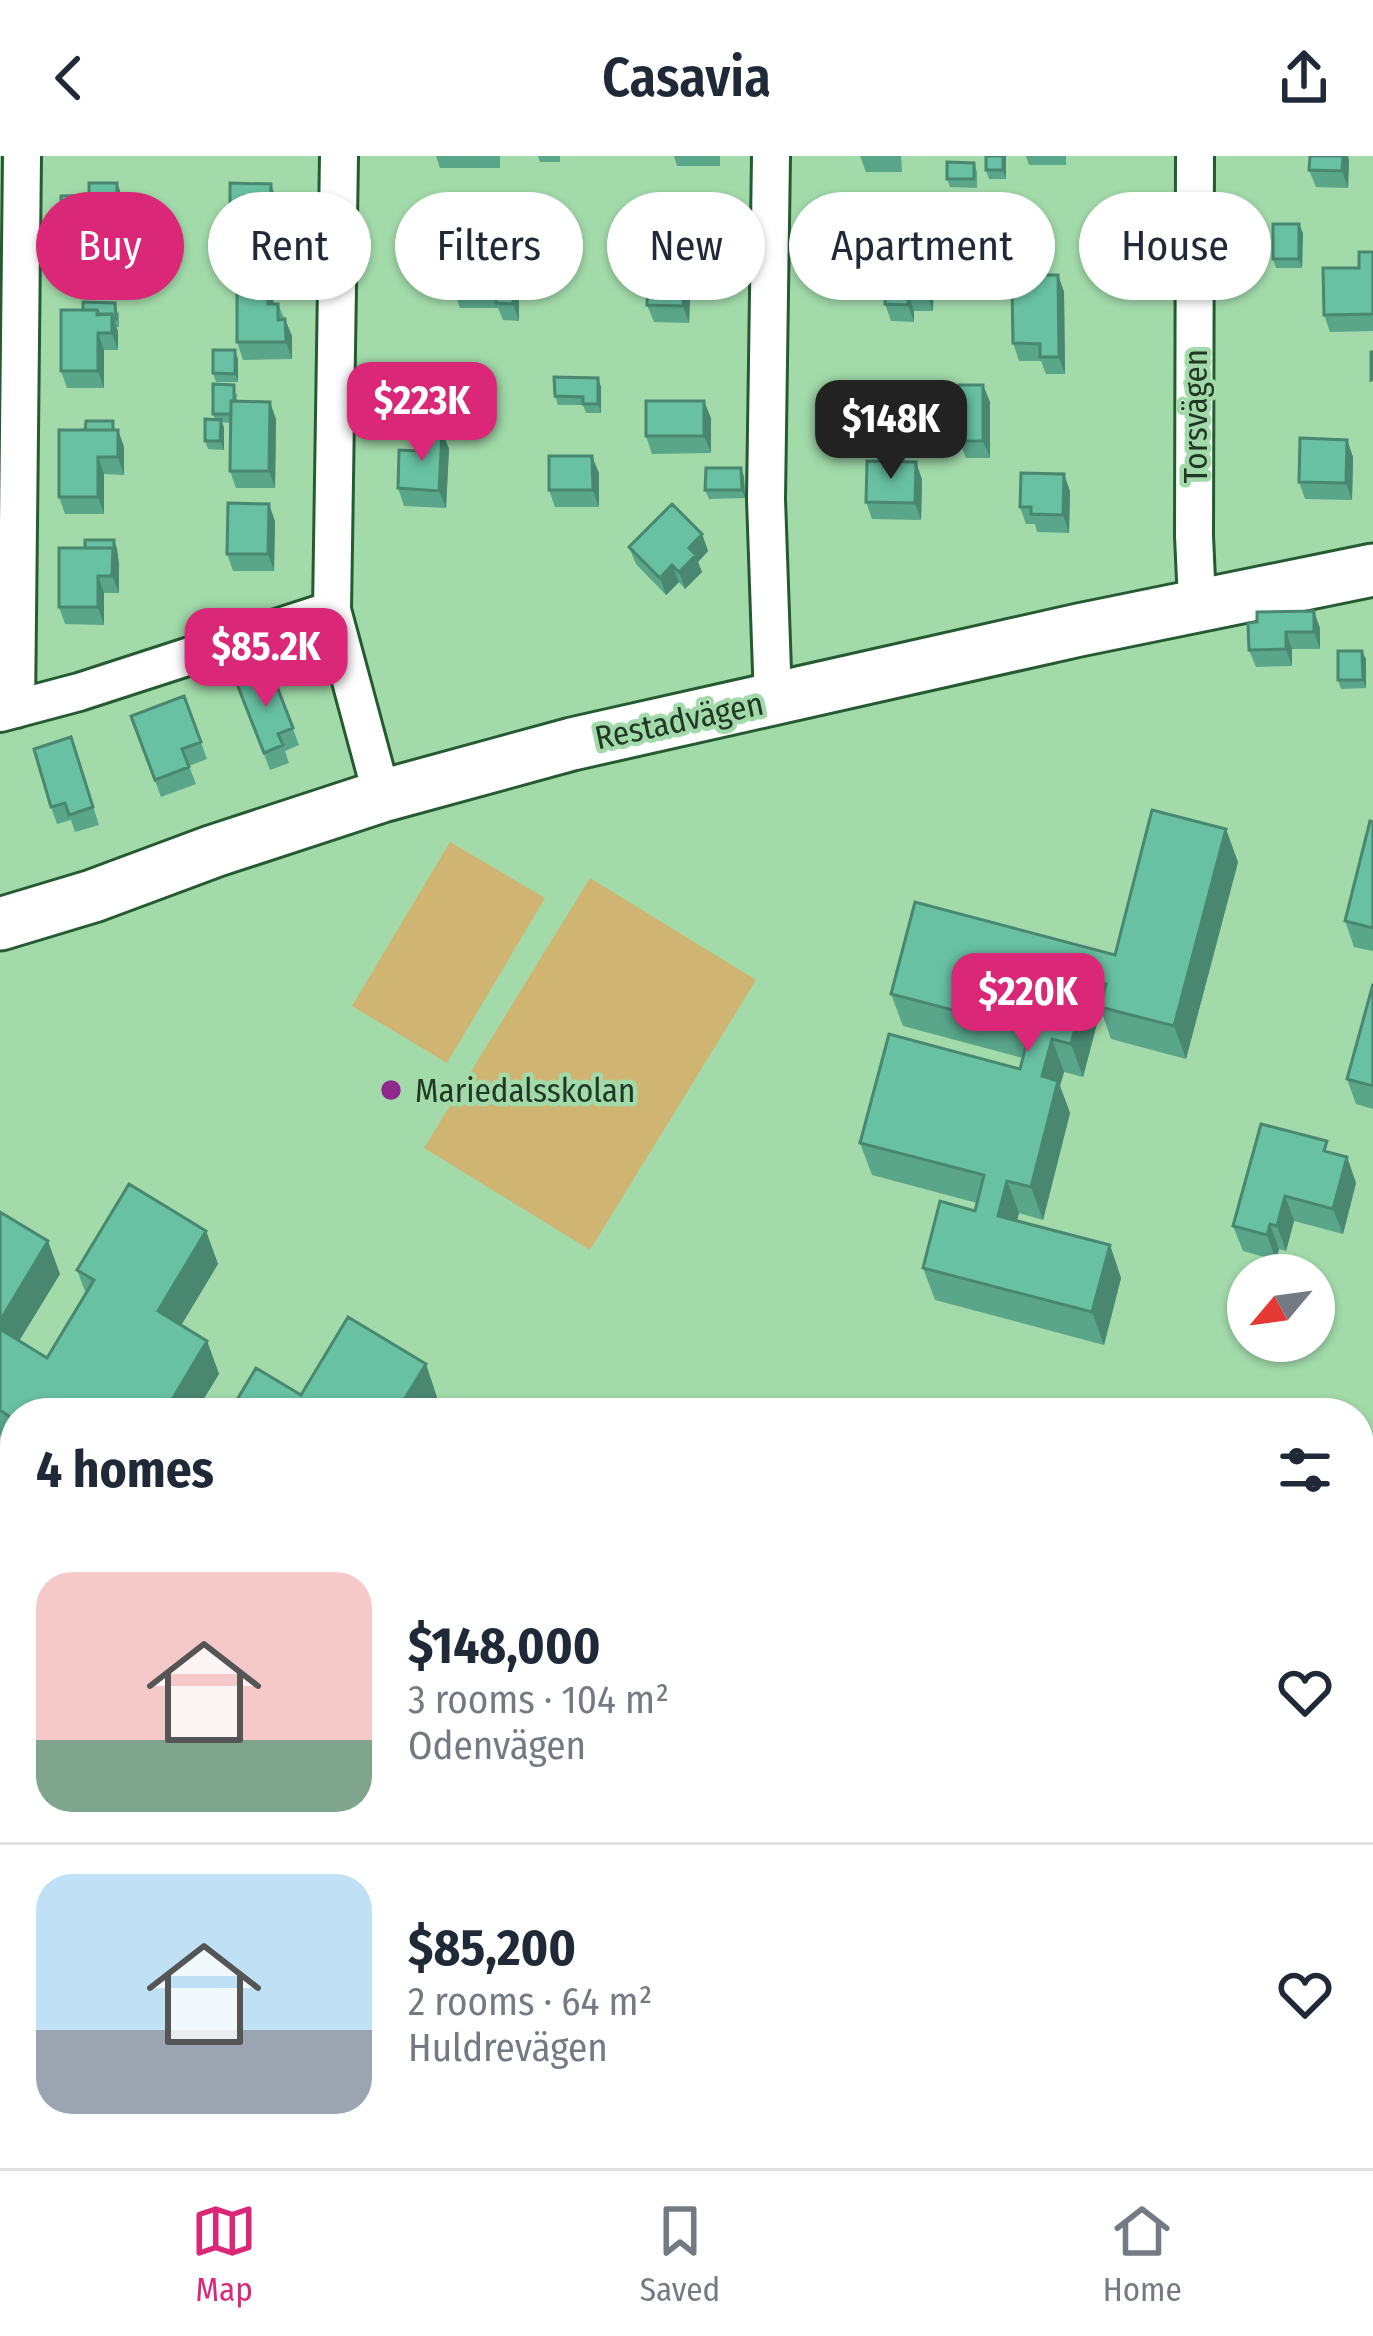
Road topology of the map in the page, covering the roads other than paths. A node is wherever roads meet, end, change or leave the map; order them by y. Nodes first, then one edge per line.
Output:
1 (22, 156) edge
2 (340, 156) edge
3 (771, 156) edge
4 (1195, 156) edge
5 (1373, 570) edge
6 (1200, 604) junction
7 (332, 610) junction
8 (773, 700) junction
9 (8, 711) edge
10 (382, 796) junction
11 (0, 925) edge

1 - 9 street
2 - 7 street
3 - 8 street
4 - 6 street, Torsvägen
5 - 6 street, Restadvägen
6 - 8 street, Restadvägen
7 - 9 street
7 - 10 street
8 - 10 street, Restadvägen
10 - 11 street, Restadvägen

